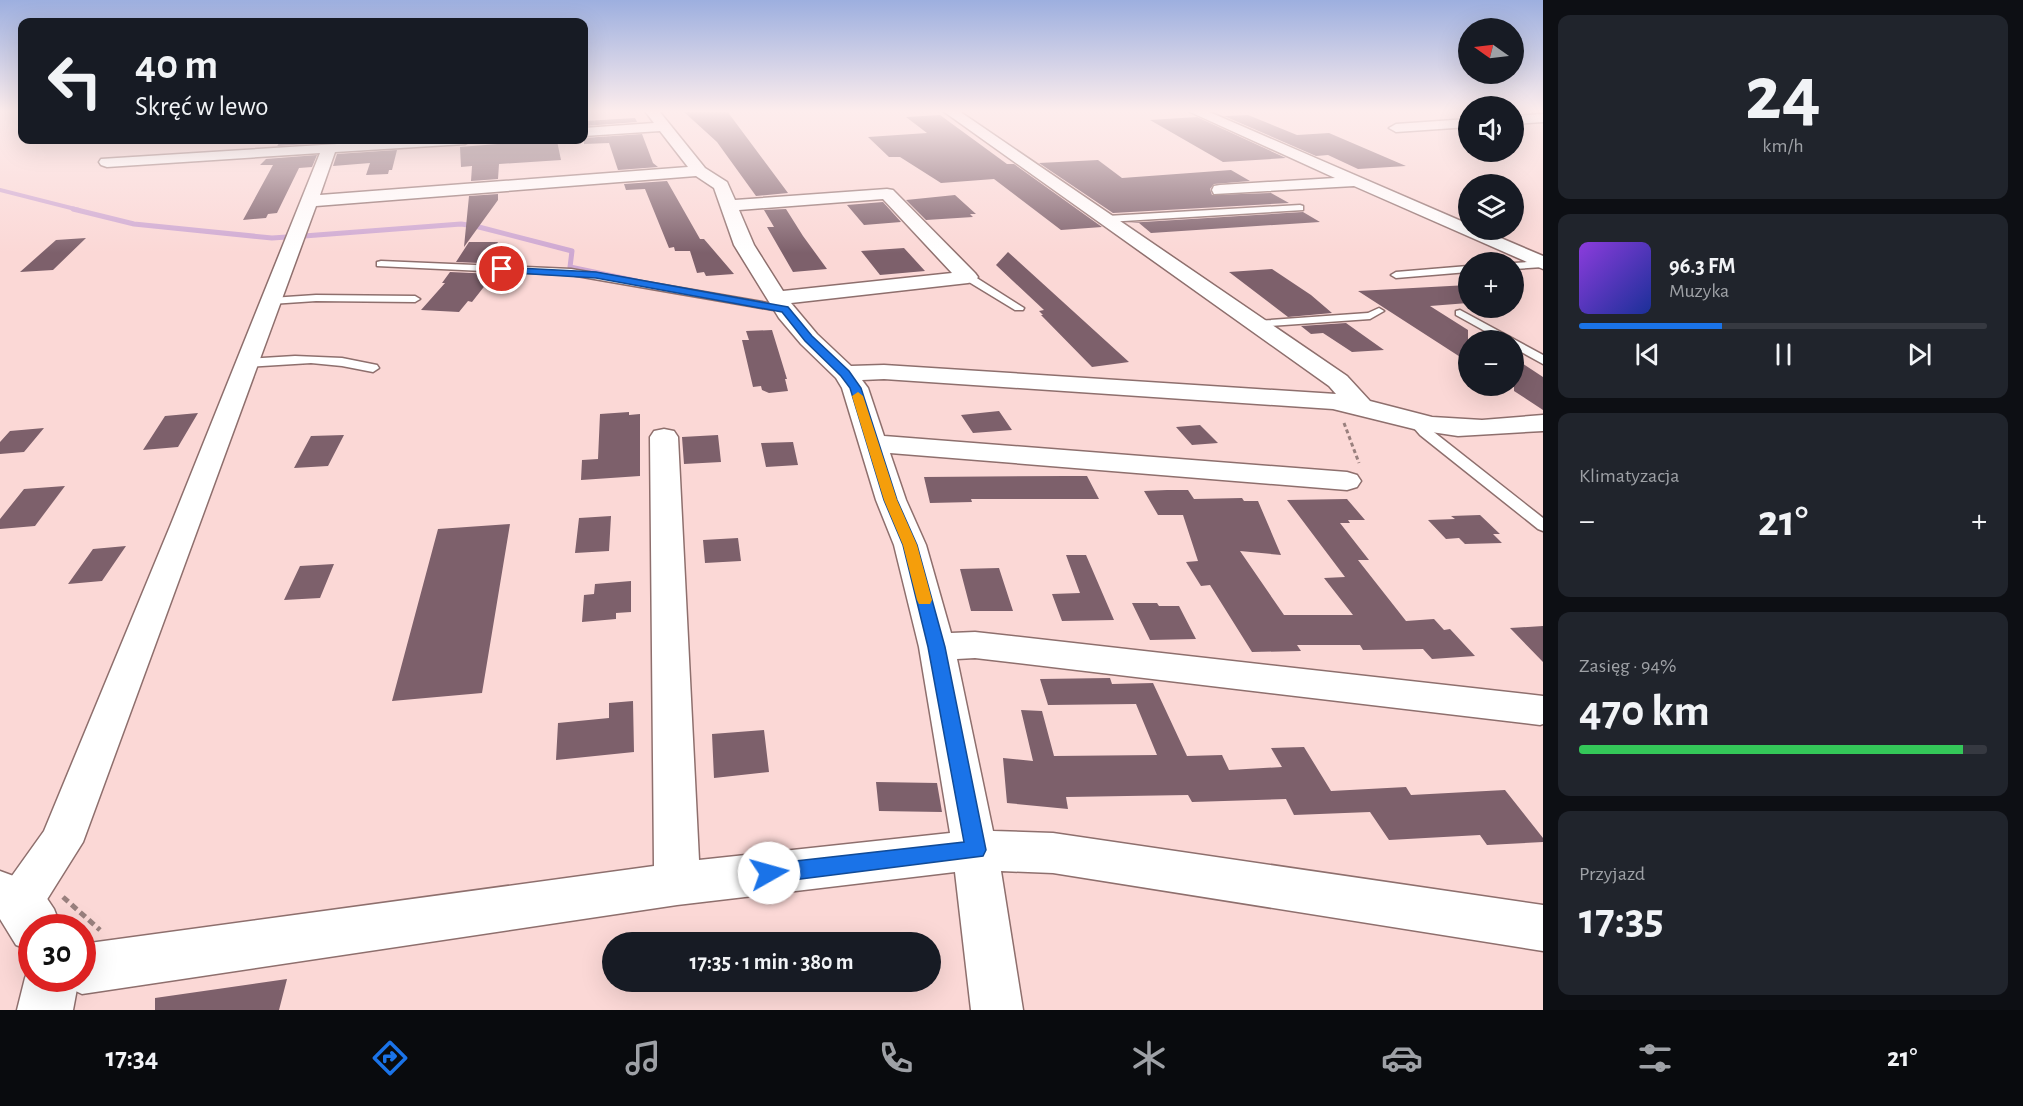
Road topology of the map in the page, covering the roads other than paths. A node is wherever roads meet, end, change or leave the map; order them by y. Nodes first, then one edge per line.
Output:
1 (168, 158) edge
2 (327, 158) edge
3 (689, 158) edge
4 (1019, 158) edge
5 (1302, 158) edge
6 (107, 162) dead end
7 (693, 164) junction
8 (560, 166) dead end
9 (1356, 182) junction
10 (322, 189) junction
11 (1220, 190) dead end
12 (729, 206) junction
13 (1300, 208) dead end
14 (1107, 219) junction
15 (381, 264) dead end
16 (1543, 264) edge
17 (1524, 265) edge
18 (1458, 271) edge
19 (1396, 274) dead end
20 (968, 277) junction
21 (415, 299) dead end
22 (271, 301) junction
23 (782, 304) junction
24 (1018, 308) dead end
25 (1378, 311) dead end
26 (1469, 318) edge
27 (1257, 324) junction
28 (1491, 330) edge
29 (1524, 349) edge
30 (1543, 360) edge
31 (248, 363) junction
32 (373, 368) dead end
33 (845, 373) junction
34 (1360, 405) junction
35 (1415, 421) junction
36 (1543, 423) edge
37 (664, 437) dead end
38 (872, 444) junction
39 (1347, 481) road end
40 (1543, 526) edge
41 (937, 647) junction
42 (1539, 710) dead end
43 (975, 850) junction
44 (677, 884) junction
45 (23, 900) edge
46 (1543, 928) edge
47 (96, 952) edge
48 (49, 992) edge
49 (45, 1010) edge
50 (997, 1010) edge

1 - 6 street
2 - 10 street
3 - 7 street
4 - 14 street
5 - 9 street
7 - 8 street
7 - 10 street
7 - 12 street
9 - 11 street
9 - 16 street
10 - 22 street
12 - 20 street
12 - 23 street
13 - 14 lane
14 - 27 street
15 - 23 lane
16 - 17 lane
18 - 19 lane
20 - 23 street
20 - 24 lane
21 - 22 lane
22 - 31 street
23 - 33 street
25 - 27 lane
26 - 28 lane
27 - 34 street
29 - 30 lane
31 - 32 lane
31 - 45 street
33 - 34 street
33 - 38 street
34 - 35 street
35 - 36 street
35 - 40 lane
37 - 44 street
38 - 39 street
38 - 41 street
41 - 42 street
41 - 43 street
43 - 44 street
43 - 46 street
43 - 50 street
44 - 47 street
48 - 49 street

